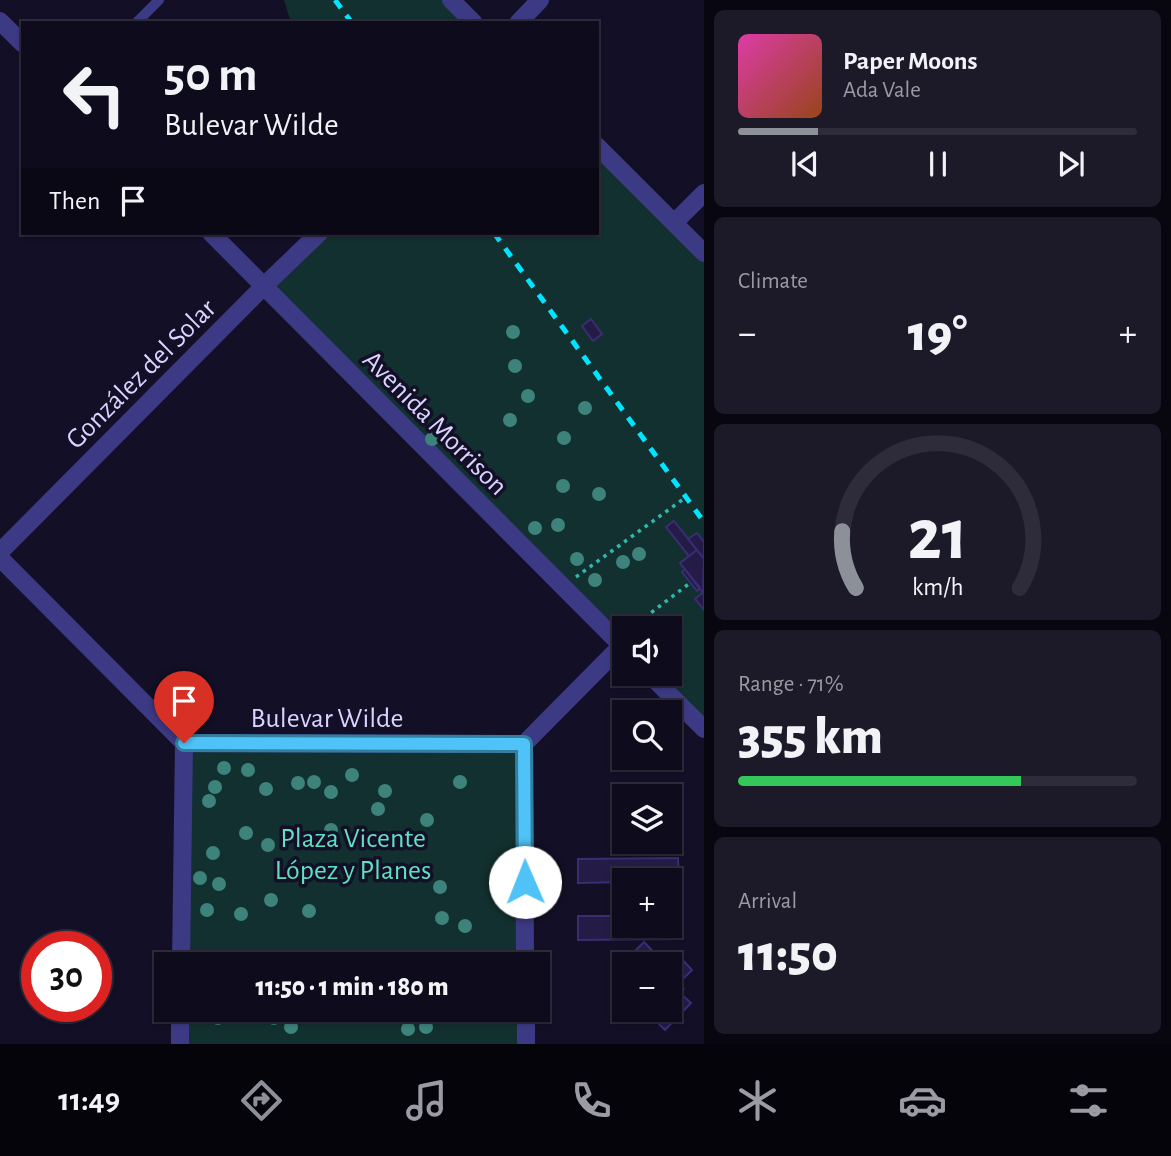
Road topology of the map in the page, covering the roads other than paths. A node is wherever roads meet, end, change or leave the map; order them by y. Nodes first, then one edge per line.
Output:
1 (159, 0) edge
2 (451, 0) edge
3 (540, 0) edge
4 (0, 21) edge
5 (138, 21) edge
6 (472, 21) edge
7 (520, 21) edge
8 (21, 42) edge
9 (599, 148) edge
10 (704, 193) edge
11 (674, 223) junction
12 (213, 235) edge
13 (317, 235) edge
14 (704, 253) edge
15 (264, 286) junction
16 (0, 552) edge
17 (0, 558) edge
18 (612, 637) edge
19 (612, 659) edge
20 (661, 686) edge
21 (704, 729) edge
22 (184, 743) junction
23 (524, 744) junction
24 (181, 952) edge
25 (526, 952) edge
26 (180, 1022) edge
27 (526, 1022) edge
28 (180, 1044) edge
29 (526, 1044) edge

1 - 5 lane
2 - 6 street
3 - 7 street
4 - 8 street
9 - 11 street
10 - 11 street
11 - 14 street
12 - 15 street, Avenida Morrison
13 - 15 street, González del Solar
15 - 16 street, González del Solar
15 - 18 street, Avenida Morrison
17 - 22 street
19 - 23 street
20 - 21 street
22 - 23 street, Bulevar Wilde
22 - 24 street
23 - 25 street
26 - 28 street
27 - 29 street

